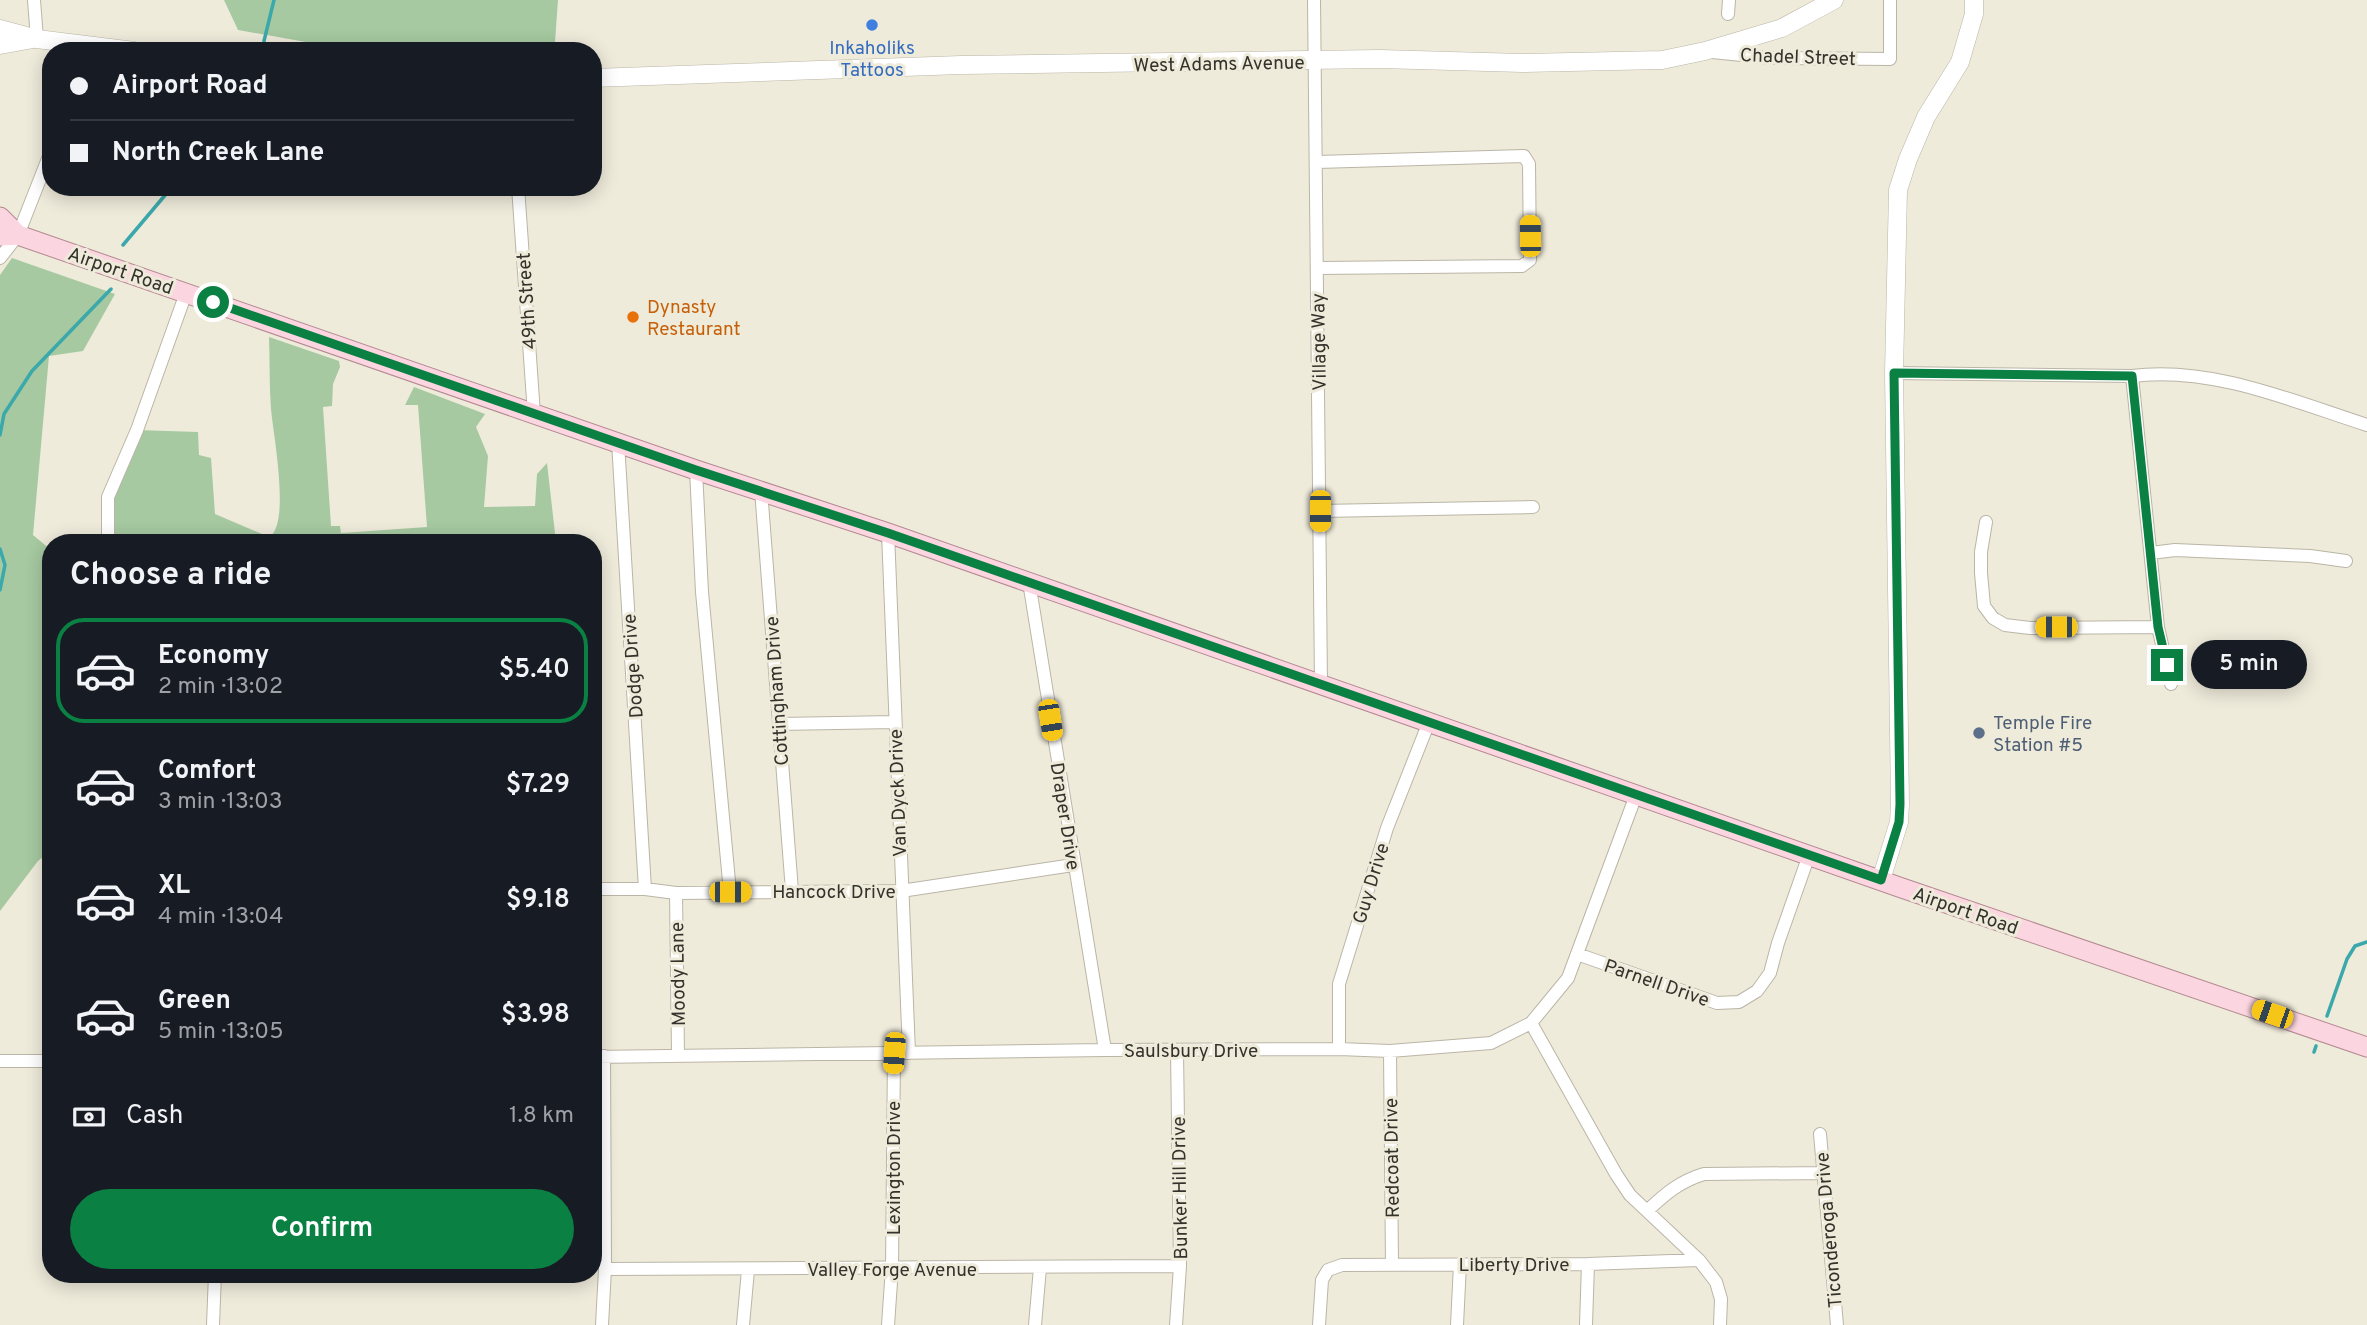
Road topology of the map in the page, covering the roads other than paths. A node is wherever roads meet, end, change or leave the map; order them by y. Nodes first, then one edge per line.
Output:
1 (34, 0) edge
2 (1314, 0) edge
3 (1729, 0) edge
4 (1834, 0) edge
5 (1890, 0) edge
6 (1974, 0) edge
7 (1728, 14) dead end
8 (0, 29) edge
9 (37, 39) junction
10 (55, 42) edge
11 (0, 45) edge
12 (1705, 51) junction
13 (1316, 62) junction
14 (602, 78) edge
15 (1317, 162) junction
16 (42, 169) edge
17 (519, 196) edge
18 (0, 217) edge
19 (9, 235) edge
20 (0, 258) edge
21 (1318, 268) junction
22 (186, 293) junction
23 (1894, 373) junction
24 (2132, 376) junction
25 (534, 414) junction
26 (2367, 425) edge
27 (618, 442) junction
28 (696, 470) junction
29 (761, 490) junction
30 (1533, 507) dead end
31 (1320, 511) junction
32 (1986, 522) dead end
33 (888, 533) junction
34 (108, 534) edge
35 (2151, 554) junction
36 (2346, 561) dead end
37 (1029, 582) junction
38 (2158, 627) junction
39 (2171, 684) dead end
40 (1321, 685) junction
41 (894, 722) junction
42 (1429, 722) junction
43 (779, 723) junction
44 (1636, 795) junction
45 (1809, 855) junction
46 (1073, 865) junction
47 (1881, 880) junction
48 (602, 889) edge
49 (645, 889) junction
50 (792, 891) junction
51 (901, 891) junction
52 (730, 892) junction
53 (676, 893) junction
54 (1577, 954) junction
55 (1531, 1023) junction
56 (2367, 1047) edge
57 (1339, 1049) junction
58 (1105, 1050) junction
59 (1177, 1051) junction
60 (1390, 1051) junction
61 (894, 1053) junction
62 (909, 1053) junction
63 (678, 1055) junction
64 (602, 1056) edge
65 (42, 1060) edge
66 (0, 1061) edge
67 (1820, 1134) dead end
68 (1824, 1172) junction
69 (1647, 1211) junction
70 (602, 1245) edge
71 (1699, 1260) junction
72 (1460, 1264) junction
73 (1588, 1264) junction
74 (1392, 1265) junction
75 (1180, 1266) junction
76 (892, 1268) junction
77 (1040, 1268) junction
78 (605, 1269) junction
79 (748, 1270) junction
80 (215, 1283) edge
81 (214, 1325) edge
82 (602, 1325) edge
83 (743, 1325) edge
84 (888, 1325) edge
85 (1035, 1325) edge
86 (1176, 1325) edge
87 (1319, 1325) edge
88 (1457, 1325) edge
89 (1586, 1325) edge
90 (1720, 1325) edge
91 (1837, 1325) edge

1 - 9 street
2 - 13 street, Village Way
3 - 7 street
4 - 12 main road, West Adams Avenue
5 - 12 street, Chadel Street
6 - 23 main road
8 - 9 main road
9 - 10 main road
9 - 11 main road
12 - 13 main road, West Adams Avenue
13 - 14 main road, West Adams Avenue
13 - 15 street, Village Way
15 - 21 street, Village Way
15 - 21 street
16 - 19 street
17 - 25 street, 49th Street
18 - 19 main road, Airport Road
19 - 20 street
19 - 22 main road, Airport Road
21 - 31 street, Village Way
22 - 25 main road, Airport Road
22 - 34 street
23 - 24 street
23 - 47 main road
24 - 26 street
24 - 35 street
25 - 27 main road, Airport Road
27 - 28 main road, Airport Road
27 - 49 street, Dodge Drive
28 - 29 main road, Airport Road
28 - 52 street
29 - 33 main road, Airport Road
29 - 43 street, Cottingham Drive
30 - 31 street
31 - 40 street, Village Way
32 - 38 street
33 - 37 main road, Airport Road
33 - 41 street, Van Dyck Drive
35 - 36 street
35 - 38 street
37 - 40 main road, Airport Road
37 - 46 street, Draper Drive
38 - 39 street
40 - 42 main road, Airport Road
41 - 43 street
41 - 51 street, Van Dyck Drive
42 - 44 main road, Airport Road
42 - 57 street, Guy Drive
43 - 50 street, Cottingham Drive
44 - 45 main road, Airport Road
44 - 54 street, Saulsbury Drive
45 - 47 main road, Airport Road
45 - 54 street, Parnell Drive
46 - 51 street, Hancock Drive
46 - 58 street, Draper Drive
47 - 56 main road, Airport Road
48 - 49 street, Hancock Drive
49 - 53 street, Hancock Drive
50 - 51 street, Hancock Drive
50 - 52 street, Hancock Drive
51 - 62 street, Van Dyck Drive
52 - 53 street, Hancock Drive
53 - 63 street, Moody Lane
54 - 55 street, Saulsbury Drive
55 - 60 street, Saulsbury Drive
55 - 69 street
57 - 59 street, Saulsbury Drive
57 - 60 street, Saulsbury Drive
58 - 59 street, Saulsbury Drive
58 - 62 street, Saulsbury Drive
59 - 75 street, Bunker Hill Drive
60 - 74 street, Redcoat Drive
61 - 62 street, Saulsbury Drive
61 - 63 street, Saulsbury Drive
61 - 76 street, Lexington Drive
63 - 64 street, Saulsbury Drive
65 - 66 street
67 - 68 street, Ticonderoga Drive
68 - 69 street
68 - 91 street, Ticonderoga Drive
69 - 71 street
70 - 78 street
71 - 73 street, Liberty Drive
71 - 90 street
72 - 73 street, Liberty Drive
72 - 74 street, Liberty Drive
72 - 88 street
73 - 89 street
74 - 87 street, Liberty Drive
75 - 77 street, Valley Forge Avenue
75 - 86 street, Bunker Hill Drive
76 - 77 street, Valley Forge Avenue
76 - 79 street, Valley Forge Avenue
76 - 84 street, Lexington Drive
77 - 85 street
78 - 79 street, Valley Forge Avenue
78 - 82 street
79 - 83 street
80 - 81 street

